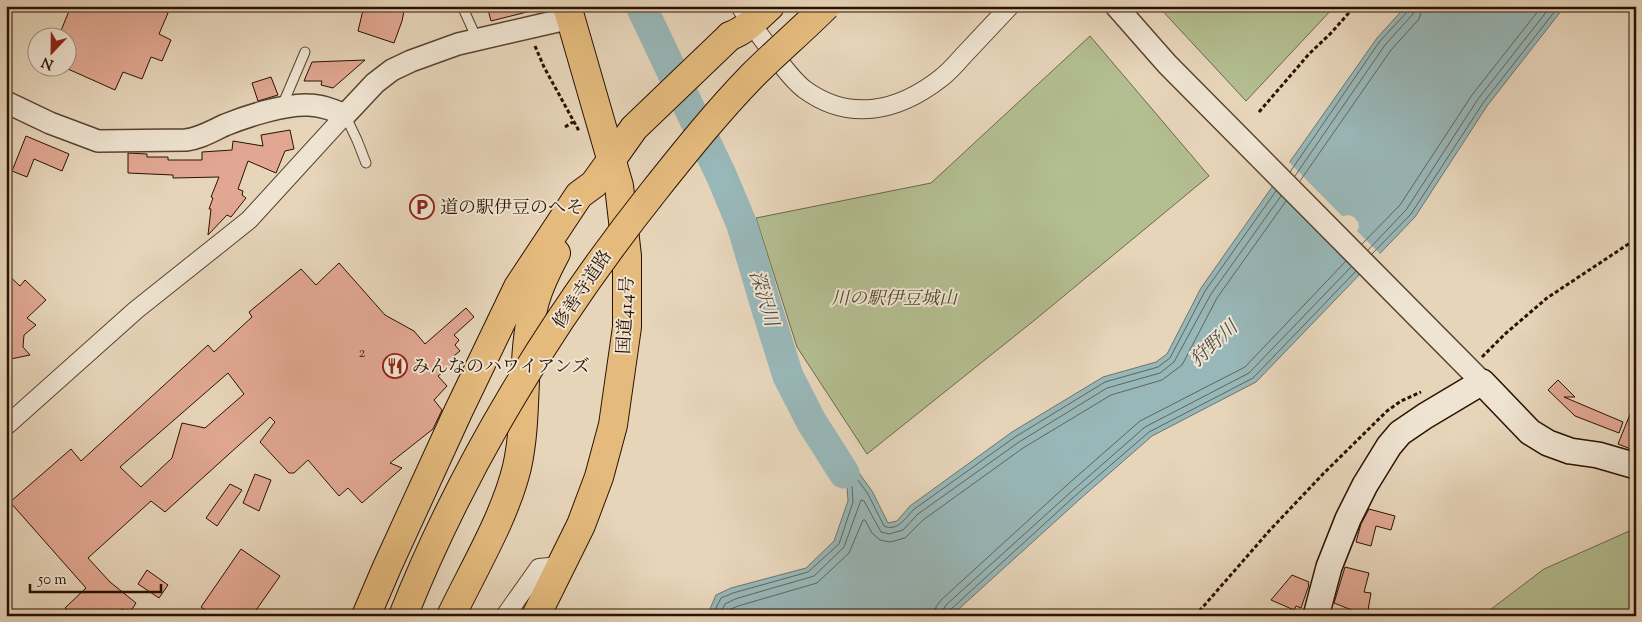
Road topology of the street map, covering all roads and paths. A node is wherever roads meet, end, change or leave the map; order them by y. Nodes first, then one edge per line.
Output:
1 (462, 6) edge
2 (826, 6) edge
3 (1010, 6) edge
4 (1116, 6) edge
5 (1355, 6) edge
6 (569, 12) edge
7 (748, 15) edge
8 (477, 39) junction
9 (305, 52) dead end
10 (544, 67) dead end
11 (6, 102) edge
12 (281, 108) junction
13 (1258, 112) dead end
14 (345, 116) junction
15 (573, 122) junction
16 (565, 127) dead end
17 (583, 139) dead end
18 (612, 159) junction
19 (366, 163) dead end
20 (594, 184) junction
21 (1636, 239) edge
22 (1473, 367) junction
23 (1428, 389) dead end
24 (6, 426) edge
25 (1636, 466) edge
26 (560, 566) junction
27 (366, 616) edge
28 (403, 616) edge
29 (450, 616) edge
30 (505, 616) edge
31 (536, 616) edge
32 (1195, 616) edge
33 (1316, 616) edge

1 - 8 lane
2 - 28 highway, 修善寺道路, bridge
3 - 7 street
4 - 22 street
5 - 13 path
6 - 8 street
6 - 18 highway, 国道414号
7 - 18 highway
8 - 14 street
9 - 12 lane
10 - 15 path
11 - 12 street
12 - 14 street
14 - 19 lane
14 - 24 street
15 - 16 path
15 - 17 path
18 - 20 highway
18 - 26 highway, 国道414号
20 - 27 highway
20 - 29 highway
21 - 22 path
22 - 25 main road
22 - 33 main road
23 - 32 path
26 - 30 street
26 - 31 highway, 国道414号

